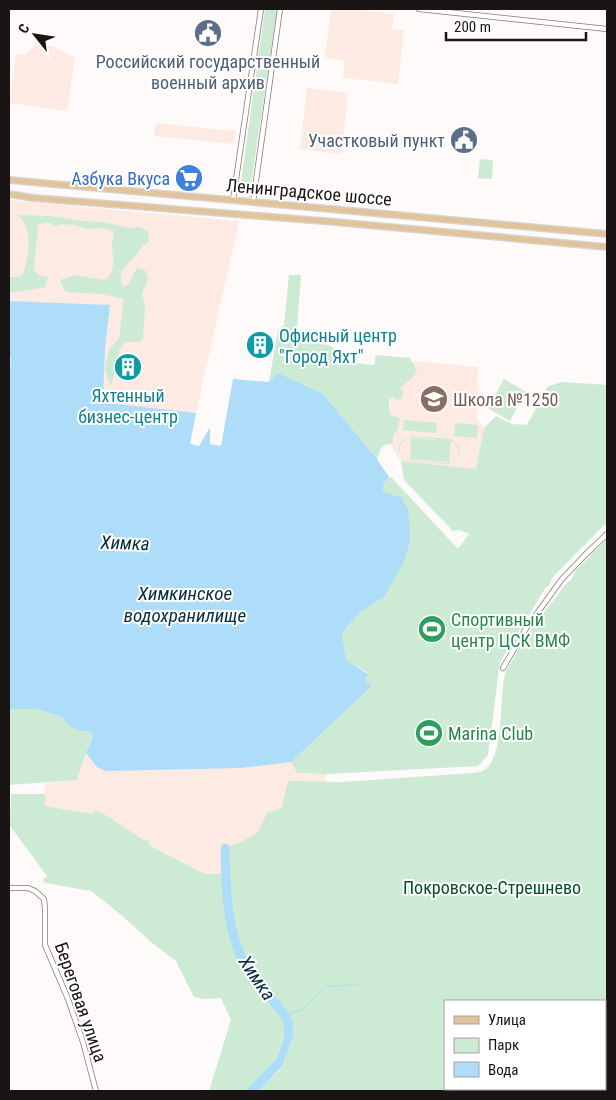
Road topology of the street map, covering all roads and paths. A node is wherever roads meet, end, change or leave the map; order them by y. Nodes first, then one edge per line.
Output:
1 (261, 9) edge
2 (280, 9) edge
3 (419, 9) edge
4 (607, 29) edge
5 (9, 178) edge
6 (9, 195) edge
7 (233, 200) junction
8 (253, 202) junction
9 (607, 234) edge
10 (607, 247) edge
11 (607, 534) edge
12 (503, 668) dead end
13 (9, 888) edge
14 (96, 1091) edge

1 - 7 street
2 - 8 street
3 - 4 street
5 - 7 main road, Ленинградское шоссе
6 - 10 main road, Ленинградское шоссе
7 - 8 main road, Ленинградское шоссе
8 - 9 main road, Ленинградское шоссе
11 - 12 street
13 - 14 street, Береговая улица

